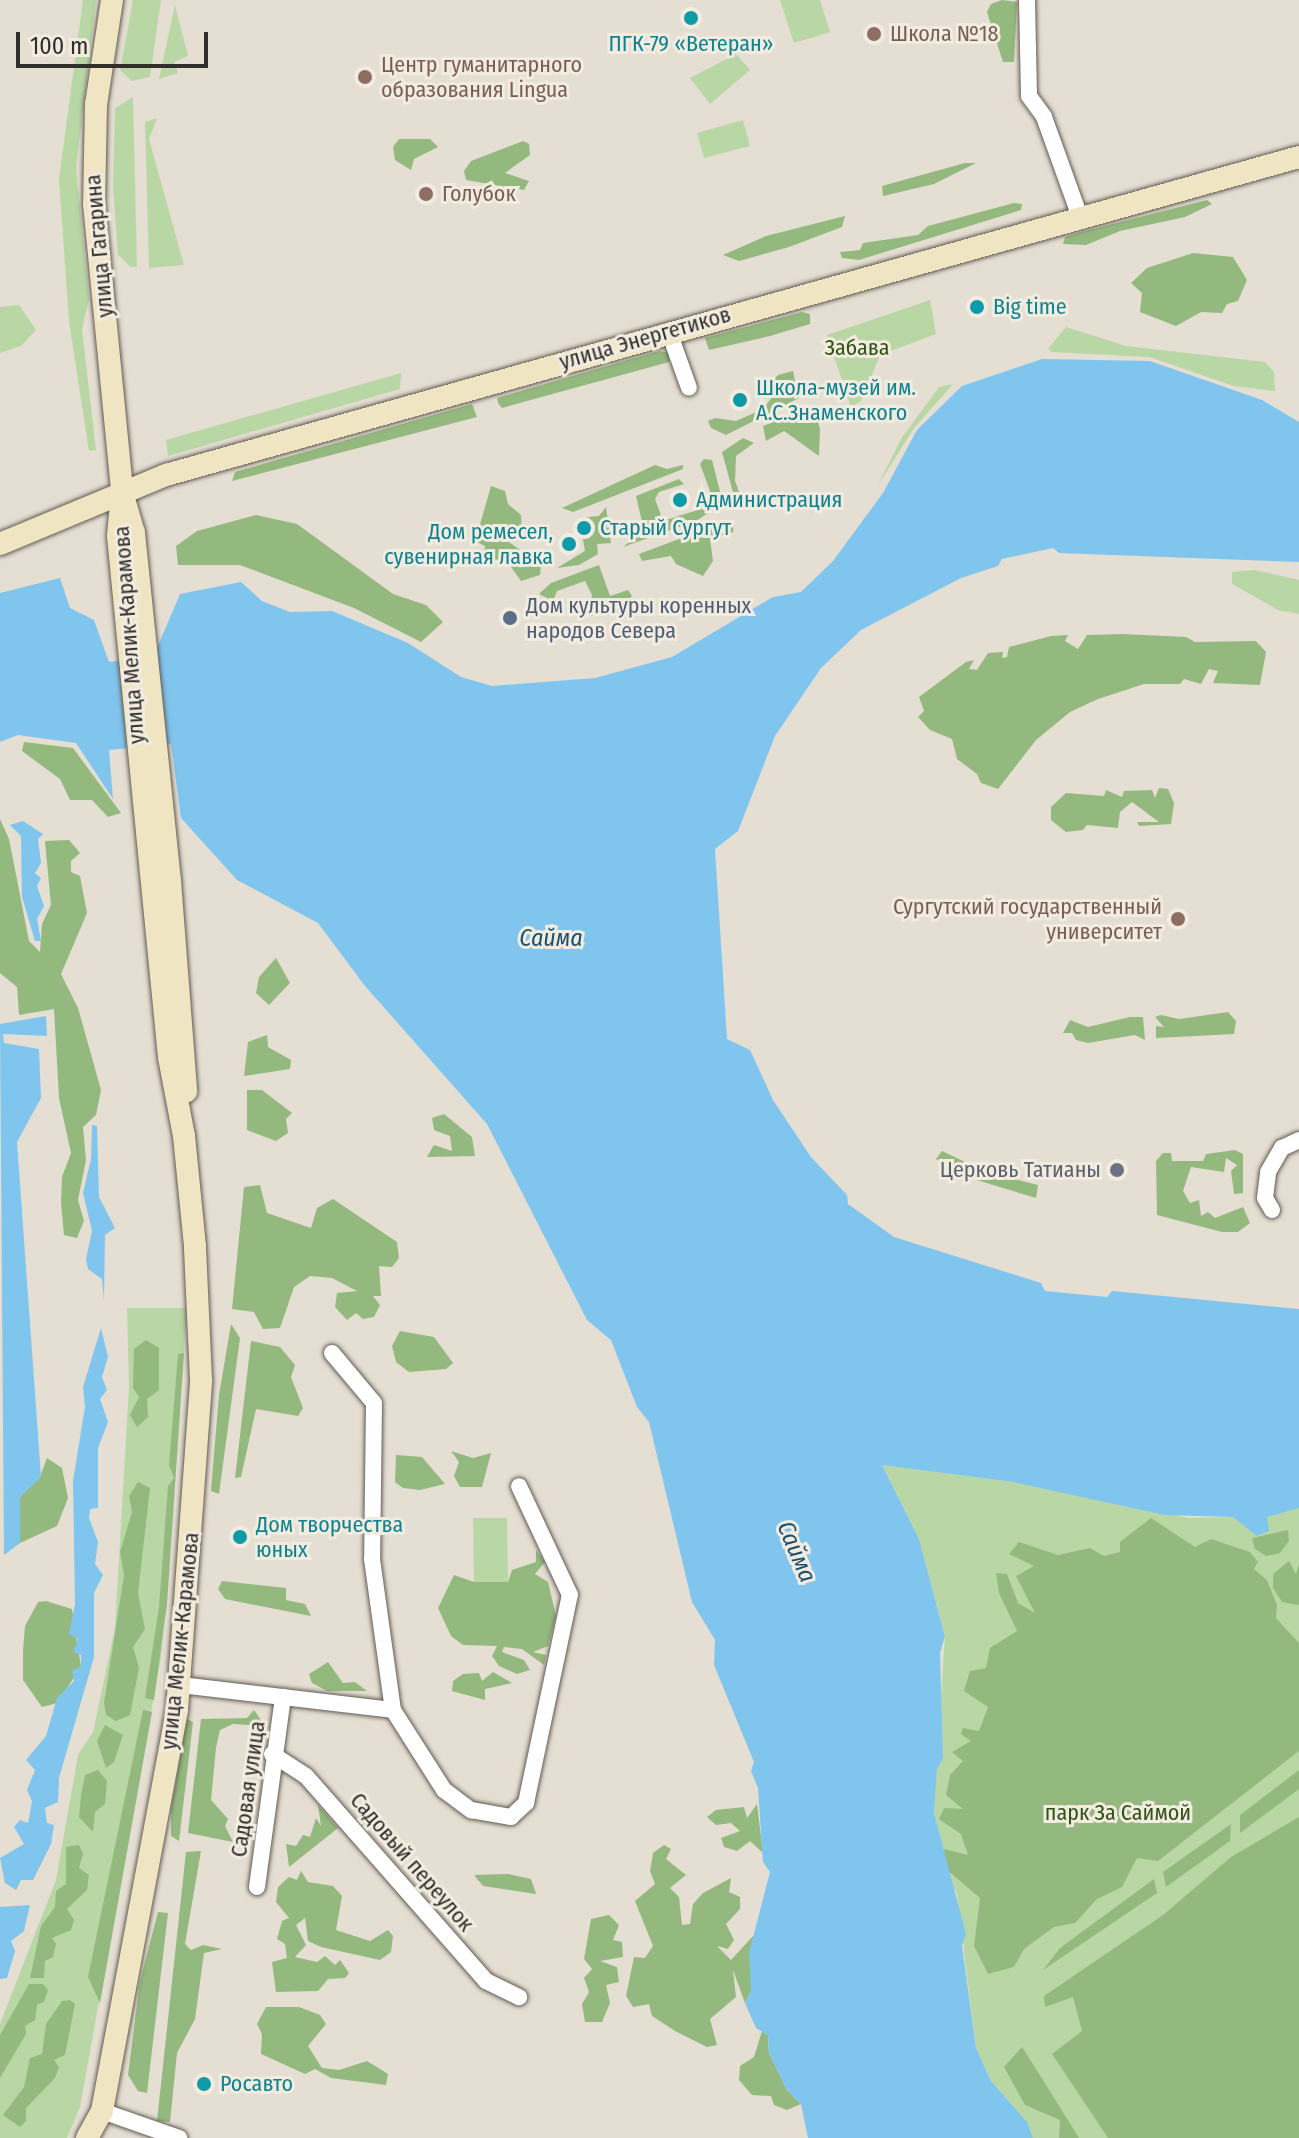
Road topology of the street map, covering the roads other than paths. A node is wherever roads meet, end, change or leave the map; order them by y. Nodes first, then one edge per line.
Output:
1 (112, 0) edge
2 (1027, 0) edge
3 (1299, 157) edge
4 (1080, 217) junction
5 (669, 332) junction
6 (689, 388) dead end
7 (122, 492) junction
8 (0, 544) edge
9 (1299, 1140) edge
10 (1272, 1210) dead end
11 (332, 1353) dead end
12 (519, 1486) dead end
13 (180, 1685) junction
14 (283, 1697) junction
15 (393, 1710) junction
16 (272, 1754) junction
17 (257, 1887) dead end
18 (519, 1997) dead end
19 (102, 2111) junction
20 (87, 2138) edge
21 (179, 2138) edge

1 - 7 main road, улица Гагарина
2 - 4 street
3 - 4 main road, улица Энергетиков
4 - 5 main road, улица Энергетиков
5 - 6 street
5 - 7 main road, улица Энергетиков
7 - 8 main road, улица Энергетиков
7 - 13 main road, улица Мелик-Карамова
9 - 10 street
11 - 15 street
12 - 15 street
13 - 14 street
13 - 19 main road, улица Мелик-Карамова
14 - 15 street
14 - 16 street, Садовая улица
16 - 17 street, Садовая улица
16 - 18 street, Садовый переулок
19 - 20 main road, улица Мелик-Карамова
19 - 21 street

